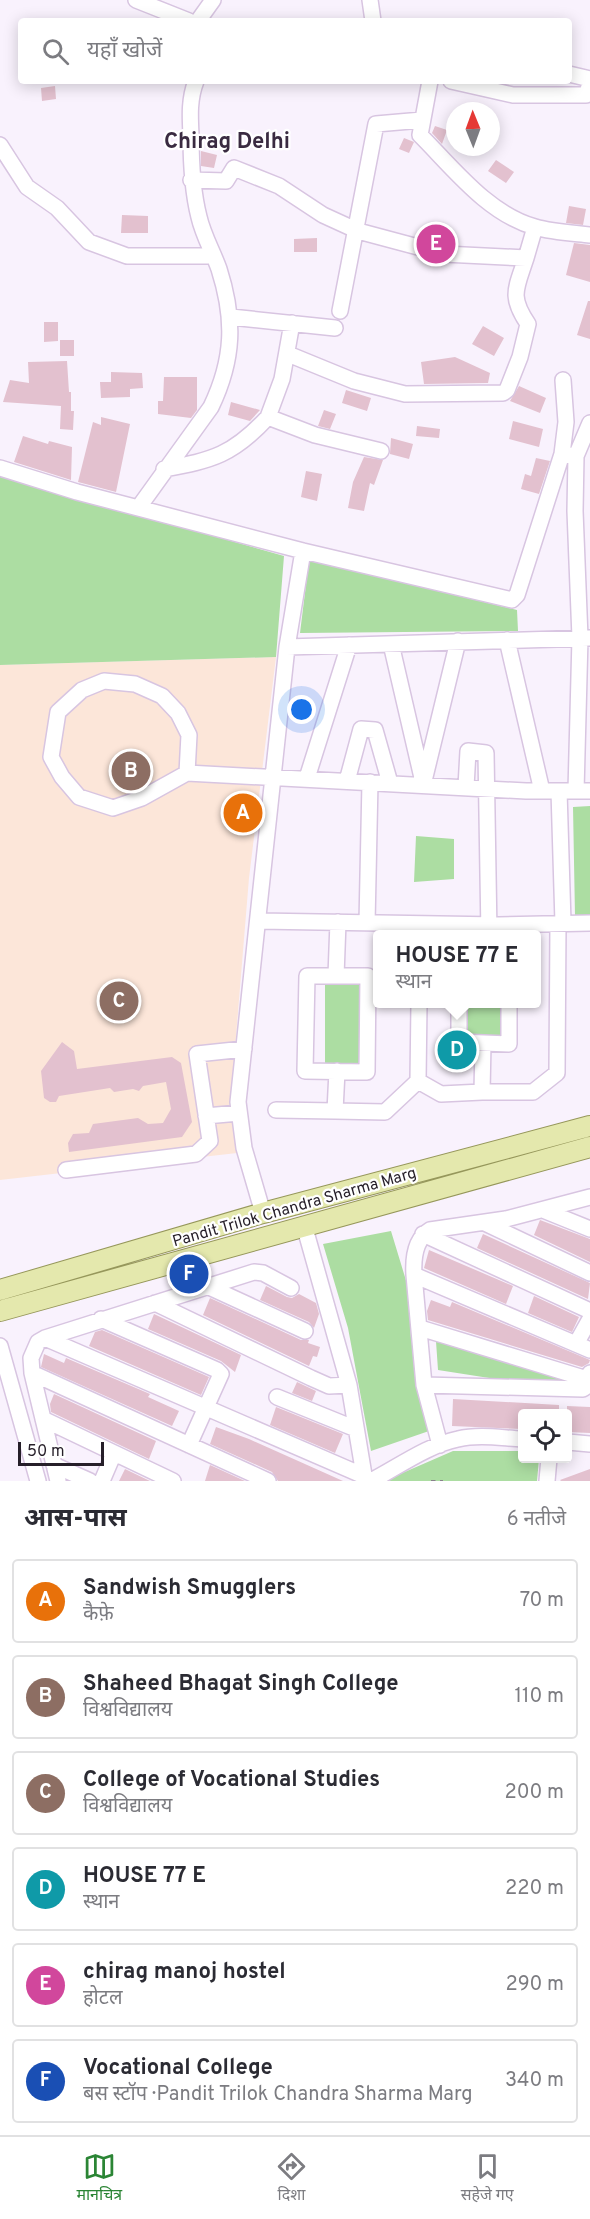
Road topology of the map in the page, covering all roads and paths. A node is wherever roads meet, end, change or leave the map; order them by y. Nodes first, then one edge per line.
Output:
1 (136, 0) edge
2 (213, 0) edge
3 (370, 0) edge
4 (181, 18) edge
5 (200, 18) edge
6 (373, 18) edge
7 (572, 75) edge
8 (590, 79) edge
9 (195, 84) edge
10 (429, 84) edge
11 (464, 84) edge
12 (590, 84) edge
13 (423, 120) junction
14 (0, 145) edge
15 (192, 180) junction
16 (535, 227) junction
17 (358, 231) junction
18 (590, 236) edge
19 (213, 256) junction
20 (526, 258) junction
21 (340, 311) dead end
22 (231, 317) junction
23 (292, 323) junction
24 (335, 328) dead end
25 (288, 354) junction
26 (563, 380) dead end
27 (268, 417) junction
28 (590, 423) edge
29 (381, 452) dead end
30 (569, 455) junction
31 (0, 468) edge
32 (164, 469) junction
33 (139, 507) junction
34 (303, 551) junction
35 (585, 638) edge
36 (507, 640) junction
37 (458, 641) junction
38 (391, 644) junction
39 (349, 645) junction
40 (287, 647) junction
41 (187, 773) junction
42 (275, 776) junction
43 (307, 778) junction
44 (347, 780) junction
45 (370, 782) junction
46 (390, 783) junction
47 (423, 785) junction
48 (466, 787) junction
49 (489, 789) junction
50 (542, 791) junction
51 (560, 791) junction
52 (583, 791) edge
53 (259, 921) junction
54 (338, 922) junction
55 (367, 922) junction
56 (560, 923) junction
57 (590, 923) edge
58 (419, 929) edge
59 (490, 930) edge
60 (336, 976) junction
61 (419, 1008) edge
62 (459, 1008) edge
63 (509, 1008) edge
64 (483, 1043) junction
65 (244, 1049) junction
66 (337, 1071) junction
67 (418, 1081) junction
68 (482, 1092) junction
69 (276, 1110) dead end
70 (335, 1111) junction
71 (239, 1113) junction
72 (206, 1116) junction
73 (590, 1126) edge
74 (590, 1147) edge
75 (66, 1170) dead end
76 (590, 1197) edge
77 (543, 1209) junction
78 (263, 1213) junction
79 (485, 1223) junction
80 (304, 1225) junction
81 (590, 1229) edge
82 (423, 1234) junction
83 (590, 1273) edge
84 (414, 1275) junction
85 (207, 1286) junction
86 (291, 1288) dead end
87 (0, 1290) edge
88 (155, 1303) junction
89 (0, 1311) edge
90 (590, 1311) edge
91 (101, 1319) junction
92 (590, 1319) edge
93 (420, 1328) junction
94 (305, 1331) dead end
95 (45, 1338) junction
96 (0, 1346) edge
97 (583, 1347) edge
98 (32, 1373) junction
99 (589, 1380) edge
100 (349, 1385) junction
101 (424, 1385) junction
102 (277, 1397) dead end
103 (206, 1408) junction
104 (43, 1419) junction
105 (356, 1429) junction
106 (518, 1439) edge
107 (572, 1442) edge
108 (440, 1444) junction
109 (590, 1444) edge
110 (189, 1445) junction
111 (114, 1452) junction
112 (549, 1463) edge
113 (54, 1465) junction
114 (366, 1479) edge
115 (38, 1481) edge
116 (58, 1481) edge
117 (90, 1481) edge
118 (102, 1481) edge
119 (173, 1481) edge
120 (268, 1481) edge
121 (431, 1481) edge
122 (442, 1481) edge
123 (547, 1481) edge

1 - 4 street
2 - 5 street
3 - 6 street
7 - 8 street
9 - 15 street
10 - 13 street
11 - 12 street
13 - 16 street
13 - 17 street
14 - 19 street
15 - 17 street
15 - 19 street
16 - 18 street
16 - 20 street
17 - 20 street
17 - 21 street
19 - 22 street
20 - 25 street
22 - 23 street
22 - 32 street
23 - 24 street
23 - 25 street
25 - 27 street
26 - 30 street
27 - 29 street
27 - 32 street
28 - 30 street
30 - 34 street
30 - 35 street
31 - 33 street
32 - 33 street
33 - 34 street
34 - 40 street
35 - 36 street
35 - 52 street
36 - 37 street
36 - 50 street
37 - 38 street
37 - 47 street
38 - 39 street
38 - 47 street
39 - 40 street
39 - 43 street
40 - 42 street
41 - 41 street
41 - 42 street
42 - 43 street
42 - 53 street
43 - 44 street
44 - 45 street
44 - 46 street
45 - 46 street
45 - 55 street
46 - 47 street
47 - 48 street
48 - 49 street
48 - 49 street
49 - 50 street
49 - 59 street
50 - 51 street
51 - 52 street
51 - 56 street
53 - 54 street
53 - 65 street
54 - 55 street
54 - 60 street
55 - 58 street
56 - 57 street
56 - 59 street
56 - 68 street
58 - 59 street
60 - 66 street
60 - 66 street
61 - 67 street
62 - 64 street
63 - 64 street
64 - 68 street
65 - 71 street
65 - 72 street
66 - 70 street
67 - 68 street
67 - 70 street
69 - 70 street
71 - 72 street
71 - 78 street
72 - 75 street
73 - 78 main road, Pandit Trilok Chandra Sharma Marg
74 - 80 main road, Pandit Trilok Chandra Sharma Marg
76 - 77 street
77 - 79 street
77 - 81 street
78 - 87 main road, Pandit Trilok Chandra Sharma Marg
79 - 82 street
79 - 83 street
80 - 89 main road, Pandit Trilok Chandra Sharma Marg
80 - 100 street
82 - 84 street
82 - 90 street
84 - 93 street
84 - 97 street
85 - 86 street
85 - 88 street
85 - 94 street
88 - 91 street
88 - 100 street
91 - 95 street
91 - 103 street
92 - 97 street
93 - 99 street
93 - 101 street
95 - 98 street
95 - 103 street
96 - 115 street
98 - 104 street
98 - 110 street
99 - 101 street
100 - 105 street
101 - 108 street
102 - 105 street
103 - 110 street
103 - 114 street
104 - 111 street
104 - 113 street
105 - 114 street
106 - 108 street
107 - 109 street
108 - 114 street
110 - 120 street
111 - 118 street
111 - 119 street
112 - 123 street
113 - 116 street
113 - 117 street
121 - 122 path

